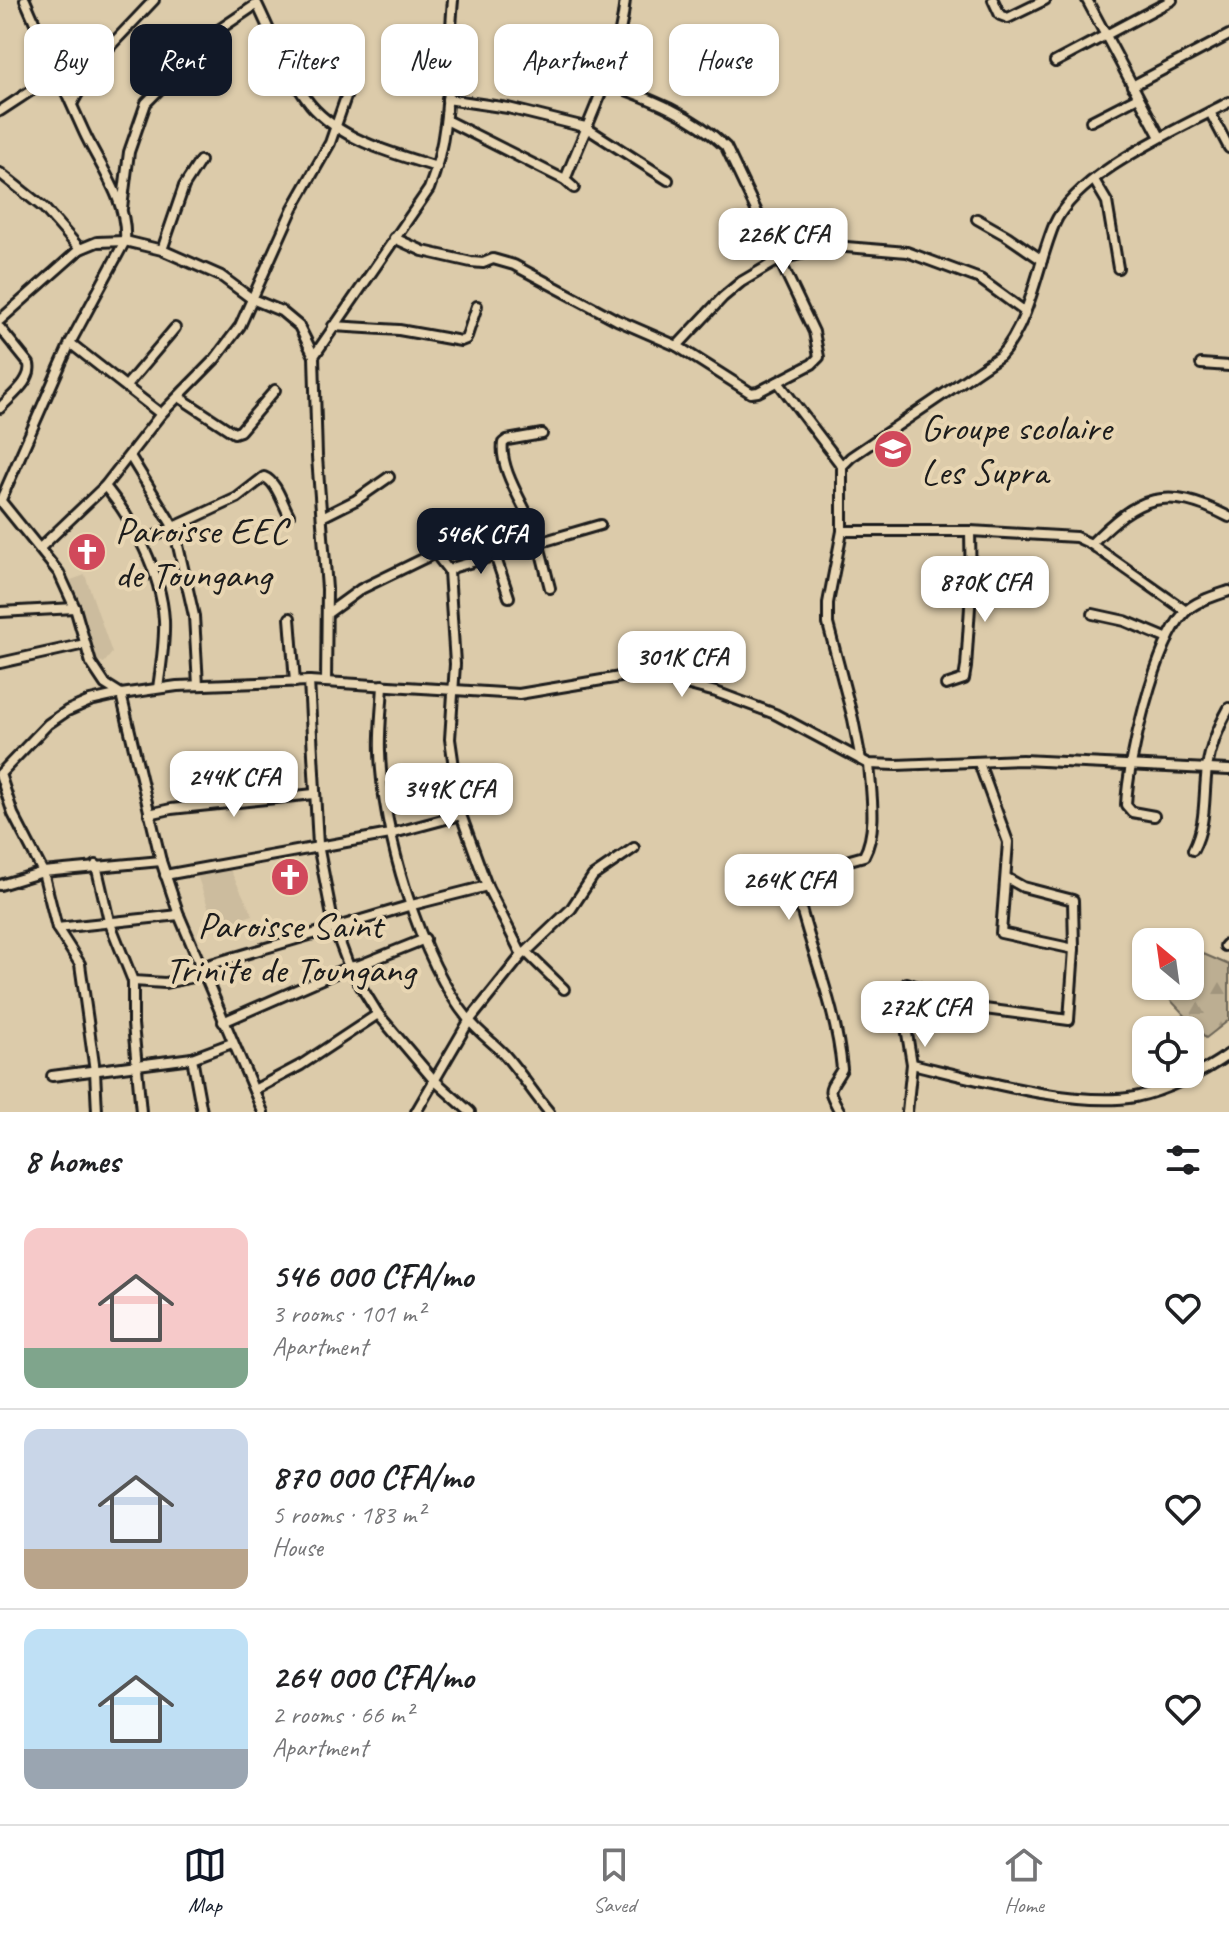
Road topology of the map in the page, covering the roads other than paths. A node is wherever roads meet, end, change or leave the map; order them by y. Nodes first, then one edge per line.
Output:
1 (25, 0) edge
2 (154, 0) edge
3 (453, 0) edge
4 (625, 0) edge
5 (993, 0) edge
6 (1045, 0) edge
7 (1087, 0) edge
8 (1172, 0) edge
9 (255, 2) edge
10 (36, 24) edge
11 (620, 24) edge
12 (1105, 34) junction
13 (1229, 35) edge
14 (1055, 62) dead end
15 (1132, 86) junction
16 (24, 95) edge
17 (68, 96) edge
18 (346, 96) edge
19 (601, 96) edge
20 (638, 96) edge
21 (1138, 97) junction
22 (447, 99) junction
23 (1229, 102) edge
24 (72, 104) junction
25 (0, 111) edge
26 (1210, 112) junction
27 (446, 120) junction
28 (1091, 121) dead end
29 (585, 127) junction
30 (336, 128) junction
31 (1160, 137) junction
32 (1229, 148) edge
33 (200, 161) dead end
34 (437, 167) junction
35 (0, 173) edge
36 (565, 180) junction
37 (668, 180) dead end
38 (1094, 180) junction
39 (574, 188) dead end
40 (122, 208) junction
41 (977, 219) dead end
42 (394, 238) junction
43 (125, 241) junction
44 (80, 249) junction
45 (162, 250) junction
46 (780, 259) junction
47 (1042, 260) junction
48 (1118, 268) dead end
49 (252, 299) junction
50 (477, 306) dead end
51 (1024, 311) junction
52 (0, 320) edge
53 (333, 326) junction
54 (0, 328) edge
55 (175, 328) dead end
56 (70, 343) junction
57 (677, 346) junction
58 (314, 356) junction
59 (1201, 364) dead end
60 (1229, 366) edge
61 (778, 382) junction
62 (126, 386) junction
63 (275, 390) dead end
64 (179, 397) junction
65 (0, 408) edge
66 (161, 414) junction
67 (542, 434) dead end
68 (130, 456) junction
69 (842, 466) junction
70 (389, 477) dead end
71 (105, 486) junction
72 (0, 501) edge
73 (289, 515) dead end
74 (322, 517) junction
75 (1229, 517) edge
76 (600, 525) dead end
77 (174, 528) junction
78 (842, 531) junction
79 (970, 531) junction
80 (142, 542) junction
81 (538, 542) junction
82 (1091, 544) junction
83 (40, 548) junction
84 (495, 555) junction
85 (449, 571) junction
86 (550, 588) dead end
87 (1229, 591) edge
88 (509, 597) dead end
89 (75, 608) junction
90 (1186, 611) junction
91 (0, 612) edge
92 (328, 613) junction
93 (1093, 614) dead end
94 (290, 618) dead end
95 (1168, 639) junction
96 (85, 644) junction
97 (0, 663) edge
98 (309, 681) junction
99 (295, 682) junction
100 (326, 682) junction
101 (198, 685) junction
102 (383, 685) junction
103 (946, 685) dead end
104 (158, 688) junction
105 (452, 690) junction
106 (121, 694) junction
107 (1229, 708) edge
108 (865, 762) junction
109 (979, 763) junction
110 (1129, 765) junction
111 (1207, 768) junction
112 (1229, 770) edge
113 (314, 794) junction
114 (149, 814) junction
115 (461, 815) junction
116 (1154, 816) dead end
117 (390, 834) junction
118 (318, 845) junction
119 (634, 848) dead end
120 (1193, 850) dead end
121 (161, 861) junction
122 (96, 865) junction
123 (43, 872) junction
124 (165, 875) junction
125 (1007, 878) junction
126 (0, 885) edge
127 (487, 886) junction
128 (412, 905) junction
129 (179, 915) junction
130 (109, 921) junction
131 (334, 927) junction
132 (57, 928) junction
133 (425, 939) junction
134 (1074, 949) junction
135 (524, 953) junction
136 (349, 967) junction
137 (202, 971) junction
138 (133, 981) junction
139 (564, 989) dead end
140 (378, 1014) junction
141 (469, 1021) junction
142 (223, 1022) junction
143 (232, 1043) junction
144 (1229, 1054) edge
145 (192, 1058) junction
146 (912, 1064) junction
147 (136, 1066) junction
148 (95, 1071) junction
149 (52, 1076) dead end
150 (433, 1079) junction
151 (254, 1090) junction
152 (97, 1112) edge
153 (141, 1112) edge
154 (202, 1112) edge
155 (263, 1112) edge
156 (416, 1112) edge
157 (470, 1112) edge
158 (549, 1112) edge
159 (840, 1112) edge
160 (907, 1112) edge

1 - 10 street
2 - 24 street
3 - 22 street
4 - 11 street
5 - 6 street
7 - 12 street
8 - 12 street
9 - 30 street
9 - 40 street
12 - 14 street
12 - 15 street
13 - 15 street
15 - 21 street
16 - 25 street
17 - 24 street
18 - 30 street
19 - 29 street
20 - 46 street
21 - 28 street
21 - 31 street
22 - 27 street
22 - 29 street
23 - 26 street
24 - 40 street
26 - 31 street
26 - 32 street
27 - 34 street
27 - 36 street
29 - 36 street
29 - 37 street
30 - 34 street
30 - 49 street
31 - 38 street
33 - 45 street
34 - 42 street
35 - 44 street
36 - 39 street
38 - 47 street
38 - 48 street
40 - 43 street
41 - 47 street
42 - 53 street
42 - 57 street
43 - 44 street
43 - 45 street
43 - 56 street
44 - 52 street
45 - 49 street
46 - 51 street
46 - 57 street
46 - 61 street
47 - 51 street
49 - 58 street
49 - 64 street
50 - 53 street
51 - 69 street
53 - 58 street
54 - 65 street
55 - 62 street
56 - 62 street
56 - 72 street
57 - 61 street
58 - 74 street
59 - 60 street
61 - 69 street
62 - 66 street
63 - 64 street
64 - 66 street
66 - 68 street
67 - 81 street
68 - 71 street
68 - 77 street
69 - 78 street
70 - 74 street
71 - 80 street
71 - 83 street
72 - 83 street
73 - 77 street
74 - 92 street
75 - 82 street
76 - 81 street
77 - 80 street
77 - 101 street
78 - 79 street
78 - 108 street
79 - 82 street
79 - 103 street
80 - 104 street
81 - 84 street
81 - 86 street
82 - 90 street
83 - 89 street
84 - 85 street
84 - 88 street
85 - 92 street
85 - 105 street
87 - 90 street
89 - 91 street
89 - 96 street
90 - 95 street
92 - 100 street
93 - 95 street
94 - 99 street
95 - 110 street
96 - 97 street
96 - 106 street
98 - 99 street
98 - 100 street
98 - 113 street
99 - 101 street
100 - 102 street
101 - 104 street
102 - 105 street
102 - 117 street
104 - 106 street
105 - 108 street
105 - 115 street
106 - 114 street
106 - 123 street
107 - 111 street
108 - 109 street
108 - 159 street
109 - 110 street
109 - 125 street
110 - 111 street
110 - 116 street
111 - 112 street
111 - 120 street
113 - 114 street
113 - 118 street
114 - 121 street
115 - 117 street
115 - 127 street
117 - 118 street
117 - 128 street
118 - 124 street
118 - 131 street
119 - 135 street
121 - 122 street
121 - 124 street
122 - 123 street
122 - 130 street
123 - 126 street
123 - 132 street
124 - 129 street
125 - 134 street
125 - 134 street
127 - 128 street
127 - 135 street
128 - 131 street
128 - 133 street
129 - 130 street
129 - 137 street
130 - 132 street
130 - 138 street
131 - 136 street
131 - 137 street
132 - 148 street
133 - 136 street
133 - 141 street
134 - 146 street
135 - 139 street
135 - 141 street
136 - 140 street
136 - 142 street
137 - 138 street
137 - 142 street
138 - 147 street
140 - 150 street
140 - 151 street
141 - 150 street
141 - 158 street
142 - 143 street
143 - 145 street
143 - 151 street
144 - 146 street
145 - 147 street
145 - 154 street
146 - 160 street
147 - 148 street
147 - 153 street
148 - 149 street
148 - 152 street
150 - 156 street
150 - 157 street
151 - 155 street

